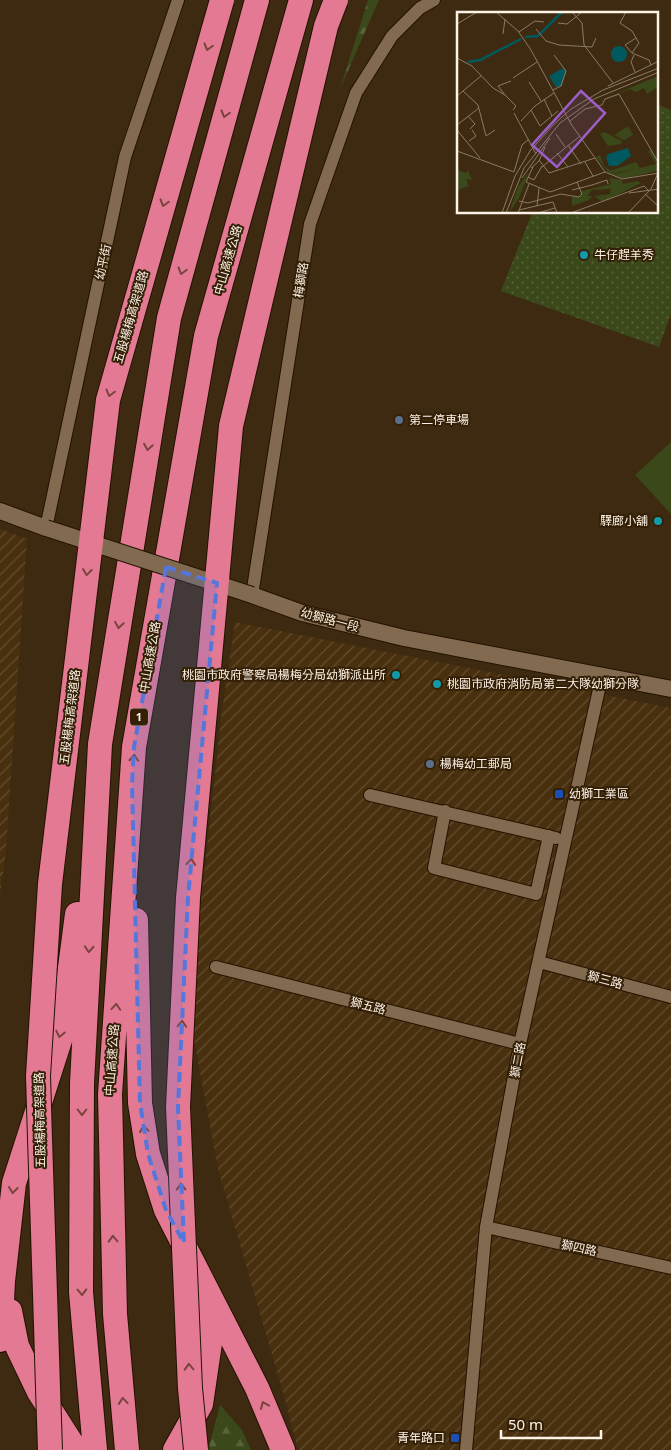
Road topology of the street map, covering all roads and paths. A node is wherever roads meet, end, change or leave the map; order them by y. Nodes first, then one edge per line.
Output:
1 (178, 0) edge
2 (222, 0) edge
3 (258, 0) edge
4 (301, 0) edge
5 (336, 0) edge
6 (434, 0) edge
7 (0, 511) edge
8 (46, 528) junction
9 (252, 595) junction
10 (602, 676) junction
11 (671, 689) edge
12 (100, 744) junction
13 (132, 784) junction
14 (370, 795) dead end
15 (446, 811) junction
16 (549, 836) junction
17 (566, 841) junction
18 (539, 962) junction
19 (216, 967) dead end
20 (671, 997) edge
21 (520, 1044) junction
22 (486, 1227) junction
23 (671, 1268) edge
24 (201, 1278) junction
25 (9, 1343) edge
26 (50, 1450) edge
27 (76, 1450) edge
28 (95, 1450) edge
29 (127, 1450) edge
30 (175, 1450) edge
31 (196, 1450) edge
32 (283, 1450) edge
33 (466, 1450) edge

1 - 8 street, 幼平街
2 -> 26 highway, 五股楊梅高架道路, bridge
3 -> 12 highway
13 -> 4 highway, 中山高速公路 / 1
31 -> 5 highway, bridge
6 - 9 street, 梅獅路
7 - 8 street, 幼獅路一段
8 - 9 street, 幼獅路一段, bridge
9 - 10 street, 幼獅路一段
10 - 11 street, 幼獅路一段
10 - 17 street, 獅二路
12 -> 25 highway
12 -> 28 highway
24 -> 13 highway
29 -> 13 highway, 中山高速公路 / 1
14 - 15 street
15 - 16 street
15 - 16 street
16 - 17 street
17 - 18 street, 獅二路
18 - 20 street, 獅三路
18 - 21 street, 獅二路
19 - 21 street, 獅五路
21 - 22 street, 獅二路
22 - 23 street, 獅四路
22 - 33 street, 獅二路
24 - 30 highway, bridge
32 -> 24 highway
25 - 27 highway, bridge

